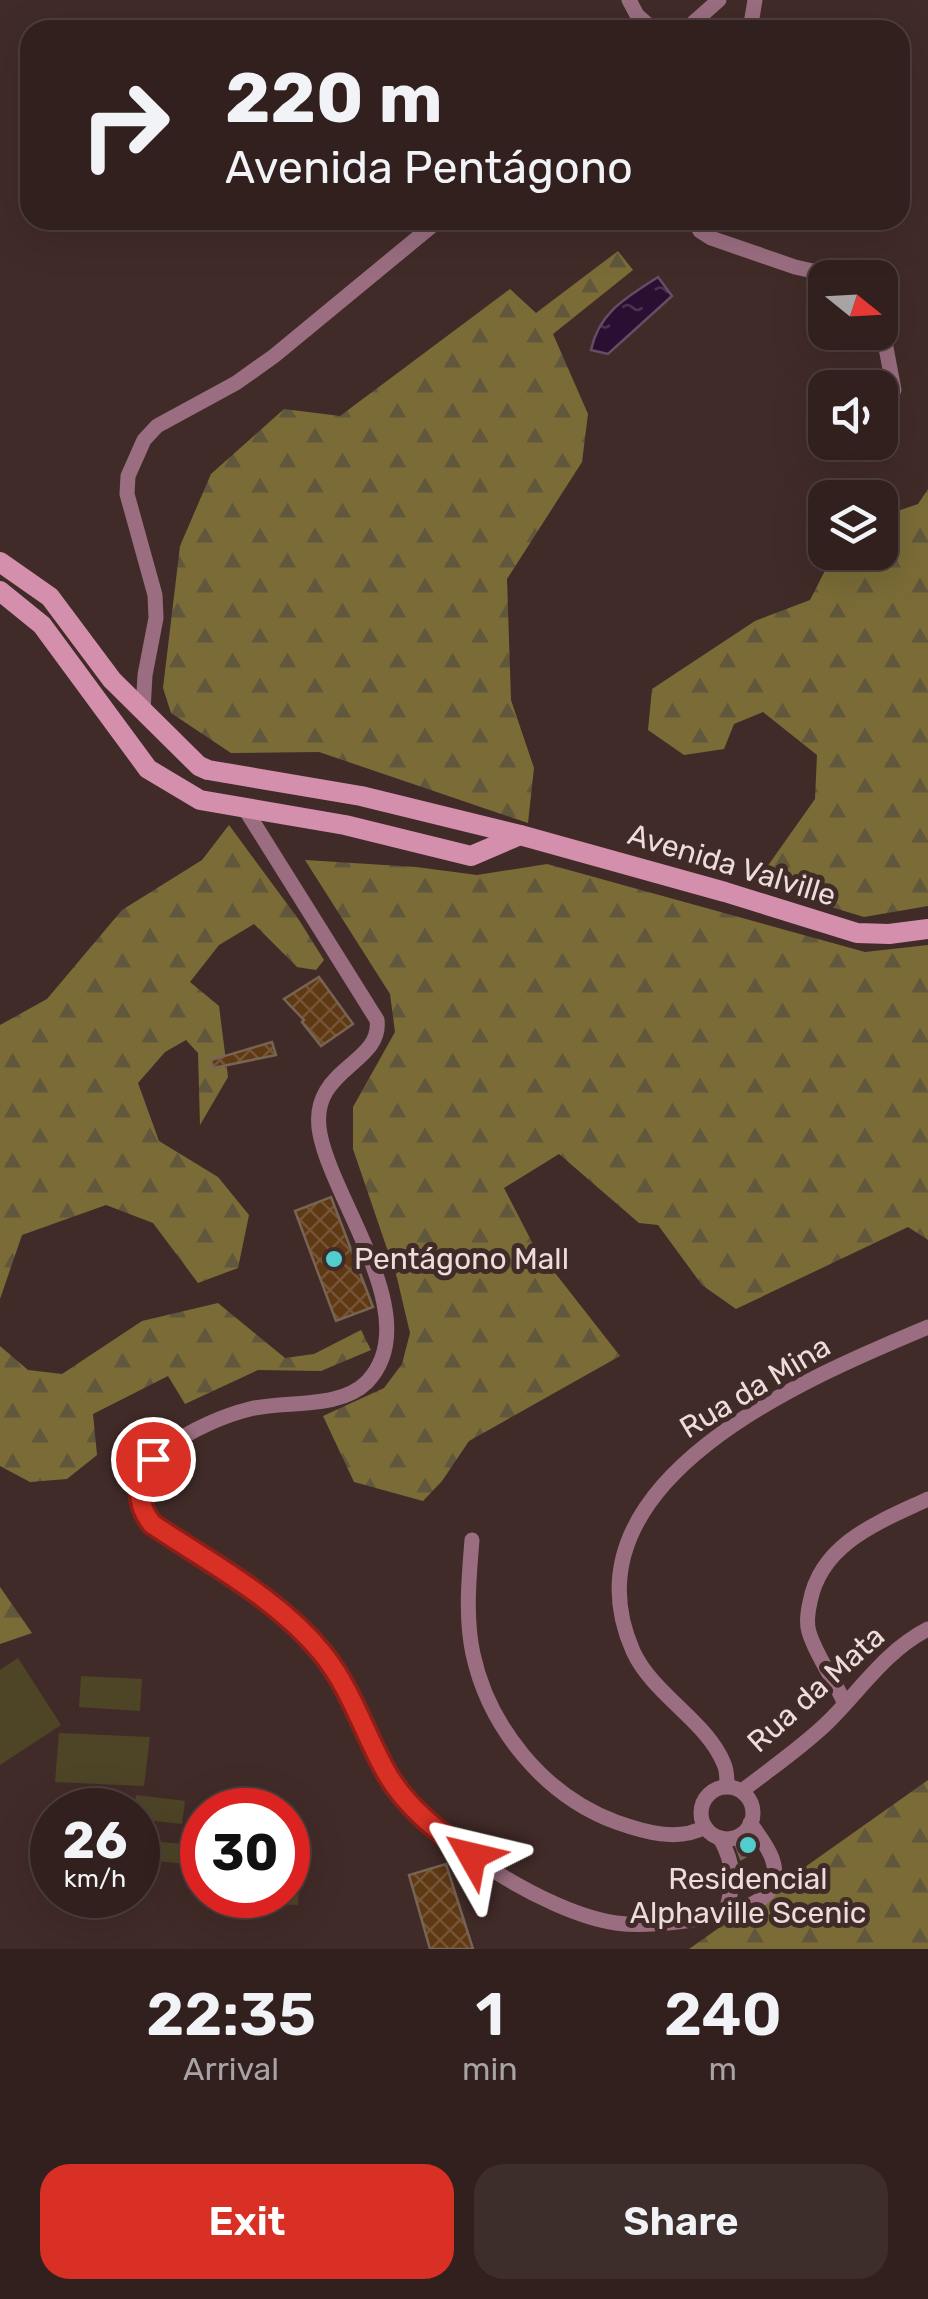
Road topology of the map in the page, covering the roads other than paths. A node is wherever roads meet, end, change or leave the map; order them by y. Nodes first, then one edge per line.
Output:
1 (719, 0) edge
2 (696, 20) edge
3 (426, 230) edge
4 (699, 230) edge
5 (808, 270) edge
6 (0, 562) edge
7 (0, 591) edge
8 (146, 675) junction
9 (112, 680) junction
10 (143, 712) junction
11 (199, 766) junction
12 (219, 774) junction
13 (182, 791) junction
14 (208, 803) junction
15 (245, 809) junction
16 (430, 813) junction
17 (520, 835) junction
18 (402, 838) junction
19 (928, 929) edge
20 (928, 1327) edge
21 (928, 1499) edge
22 (472, 1540) dead end
23 (928, 1629) edge
24 (844, 1702) junction
25 (735, 1789) junction
26 (750, 1823) junction
27 (705, 1827) junction
28 (720, 1838) junction
29 (725, 1913) junction

1 - 2 street
3 - 8 street
4 - 5 street
6 - 9 main road
7 - 13 main road
8 - 9 street
8 - 10 street
9 - 10 main road
10 - 11 main road
11 - 12 main road, Avenida Valville
11 - 13 main road
12 - 14 main road
12 - 16 main road, Avenida Valville
13 - 14 main road
14 - 15 main road
15 - 18 main road
15 - 29 street
16 - 17 main road, Avenida Valville
16 - 18 main road
17 - 18 main road
17 - 19 main road, Avenida Valville
20 - 25 street, Rua da Mina
21 - 24 street
22 - 27 street
23 - 24 street, Rua da Mata
24 - 25 street, Rua da Mata
25 - 26 street
25 - 27 street
26 - 28 street
26 - 29 street
27 - 28 street
28 - 29 street

